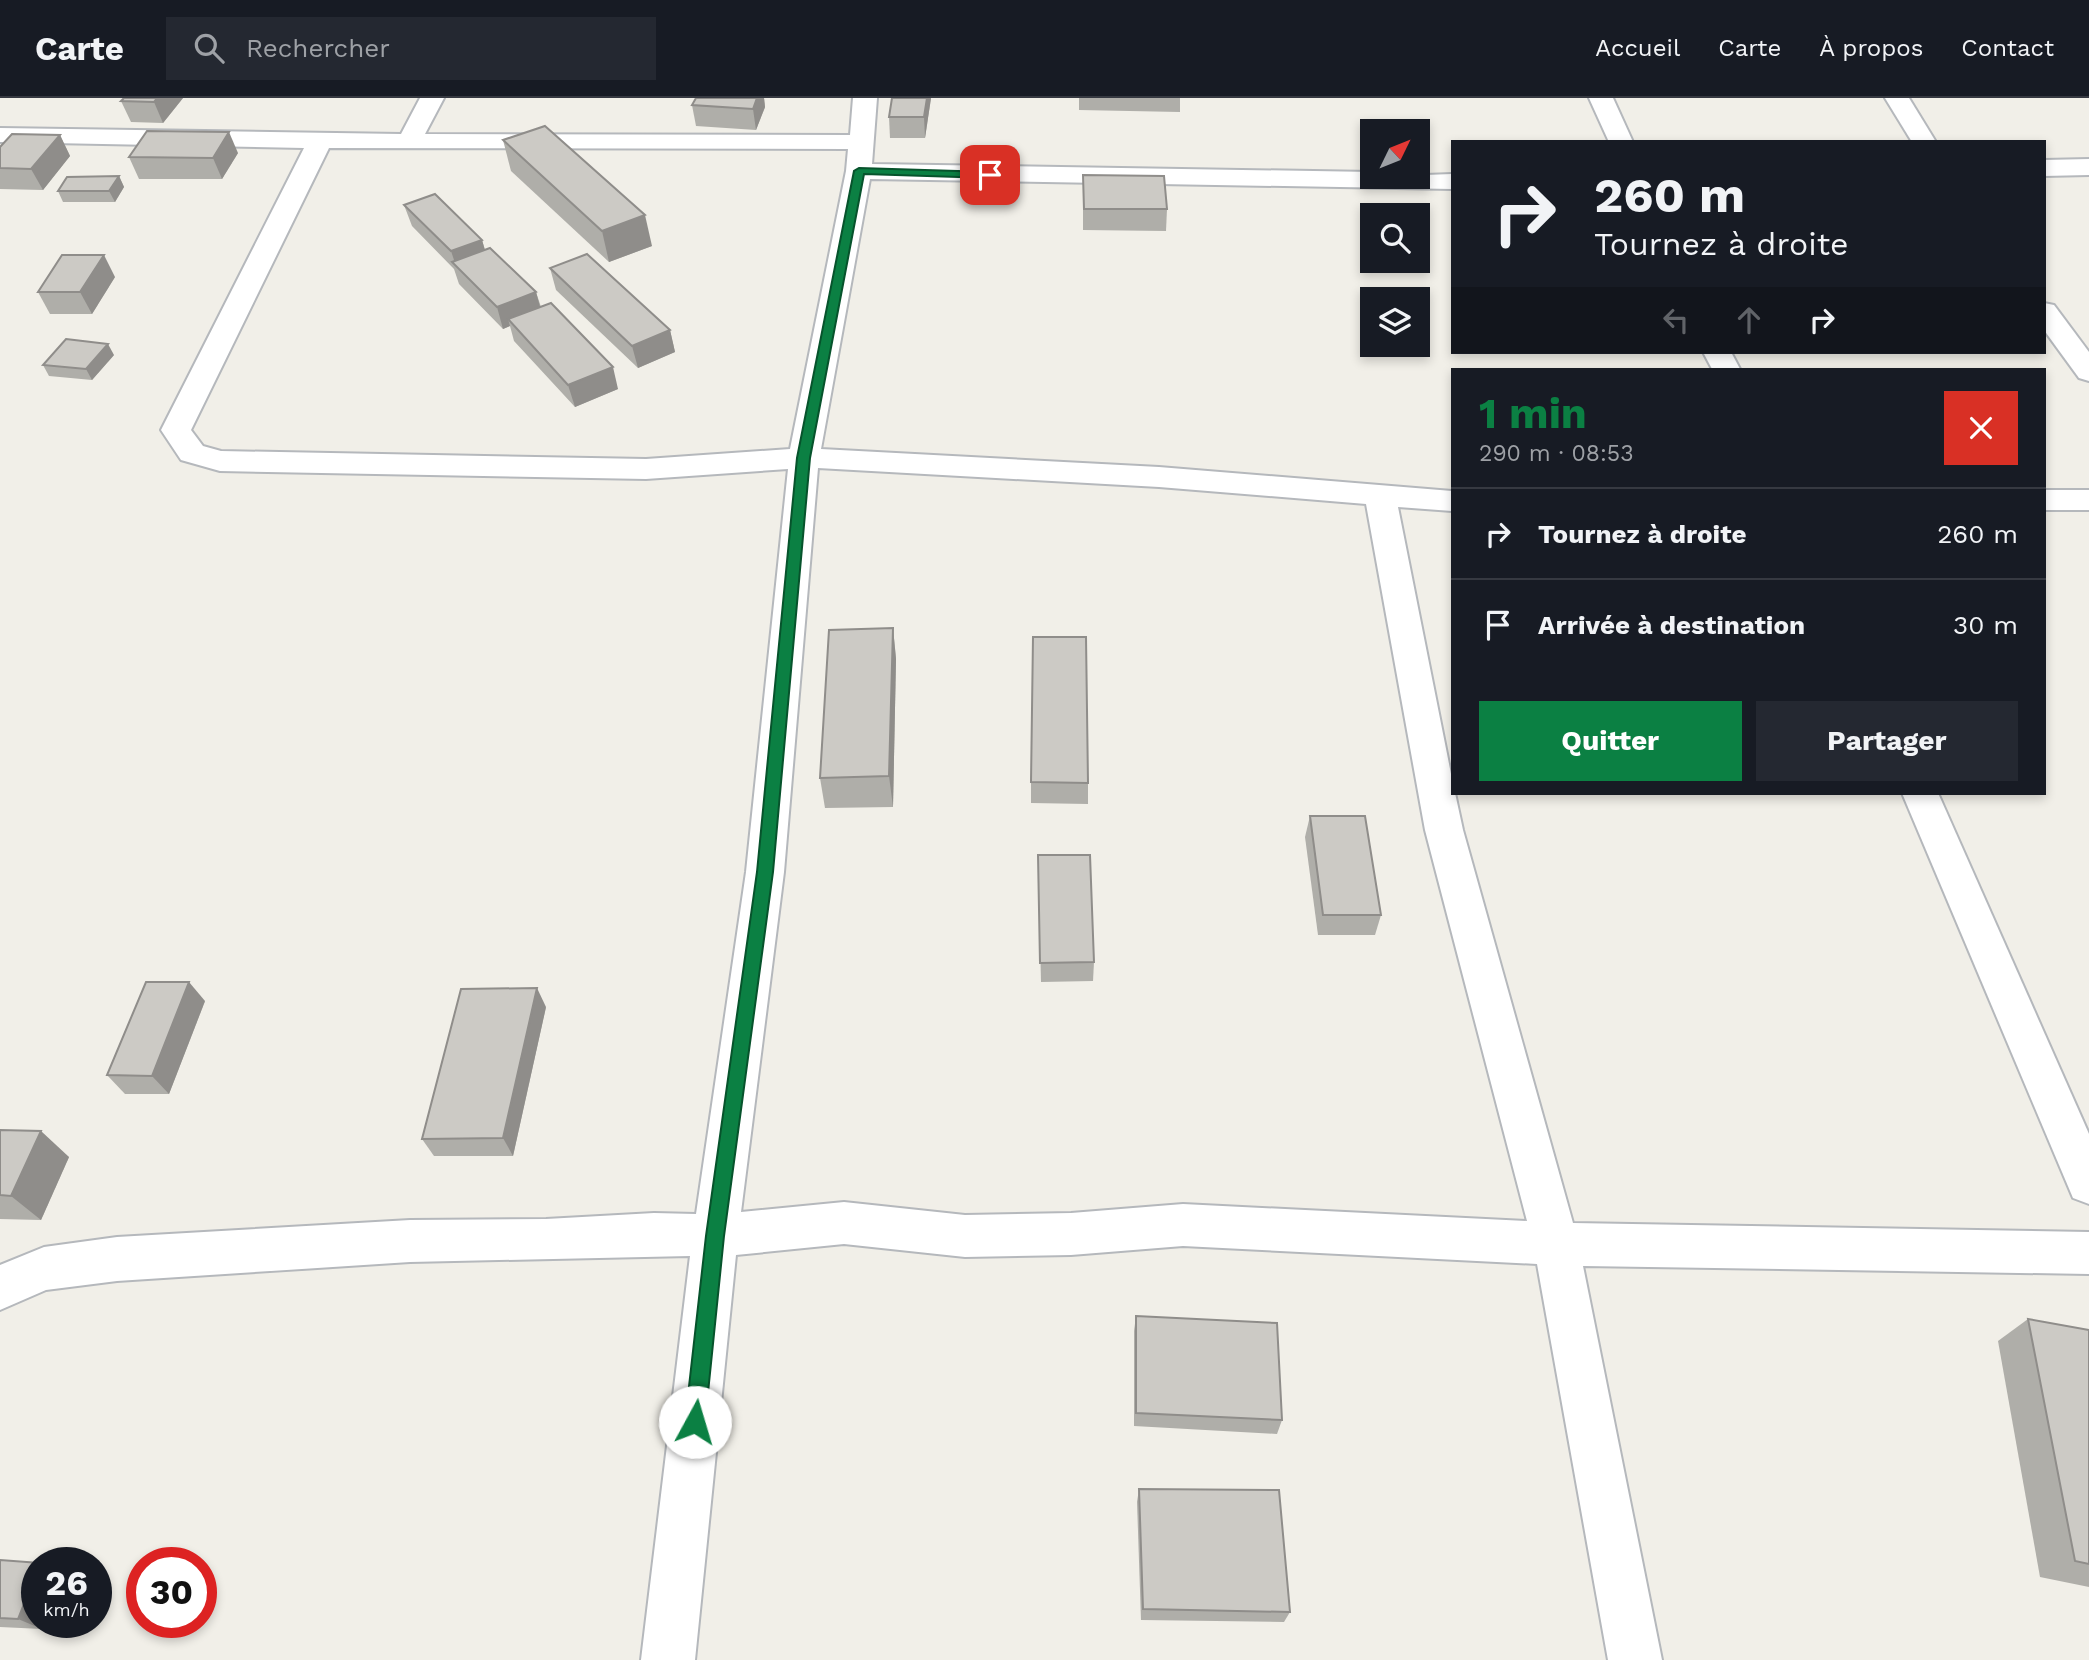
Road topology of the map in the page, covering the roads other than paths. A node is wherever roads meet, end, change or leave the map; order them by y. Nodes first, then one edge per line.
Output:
1 (432, 98) edge
2 (865, 98) edge
3 (1601, 98) edge
4 (1897, 98) edge
5 (0, 135) edge
6 (1620, 140) edge
7 (1923, 140) edge
8 (320, 141) junction
9 (409, 141) junction
10 (860, 156) junction
11 (2089, 167) edge
12 (2046, 168) edge
13 (1451, 181) edge
14 (2046, 314) edge
15 (2089, 372) edge
16 (804, 458) junction
17 (1380, 496) junction
18 (2046, 500) edge
19 (2089, 500) edge
20 (1451, 501) edge
21 (1921, 795) edge
22 (2089, 1184) edge
23 (715, 1236) junction
24 (1556, 1244) junction
25 (2089, 1253) edge
26 (22, 1270) edge
27 (0, 1288) edge
28 (668, 1660) edge
29 (1635, 1660) edge

1 - 9 street
2 - 10 street
3 - 6 street
4 - 7 street
5 - 8 street
8 - 9 street
8 - 16 street
9 - 10 street
10 - 13 street
10 - 16 street
11 - 12 street
14 - 15 street
16 - 17 street
16 - 23 street
17 - 20 street
17 - 24 street
18 - 19 street
21 - 22 street
23 - 24 street
23 - 26 street
23 - 28 street
24 - 25 street
24 - 29 street
26 - 27 street

